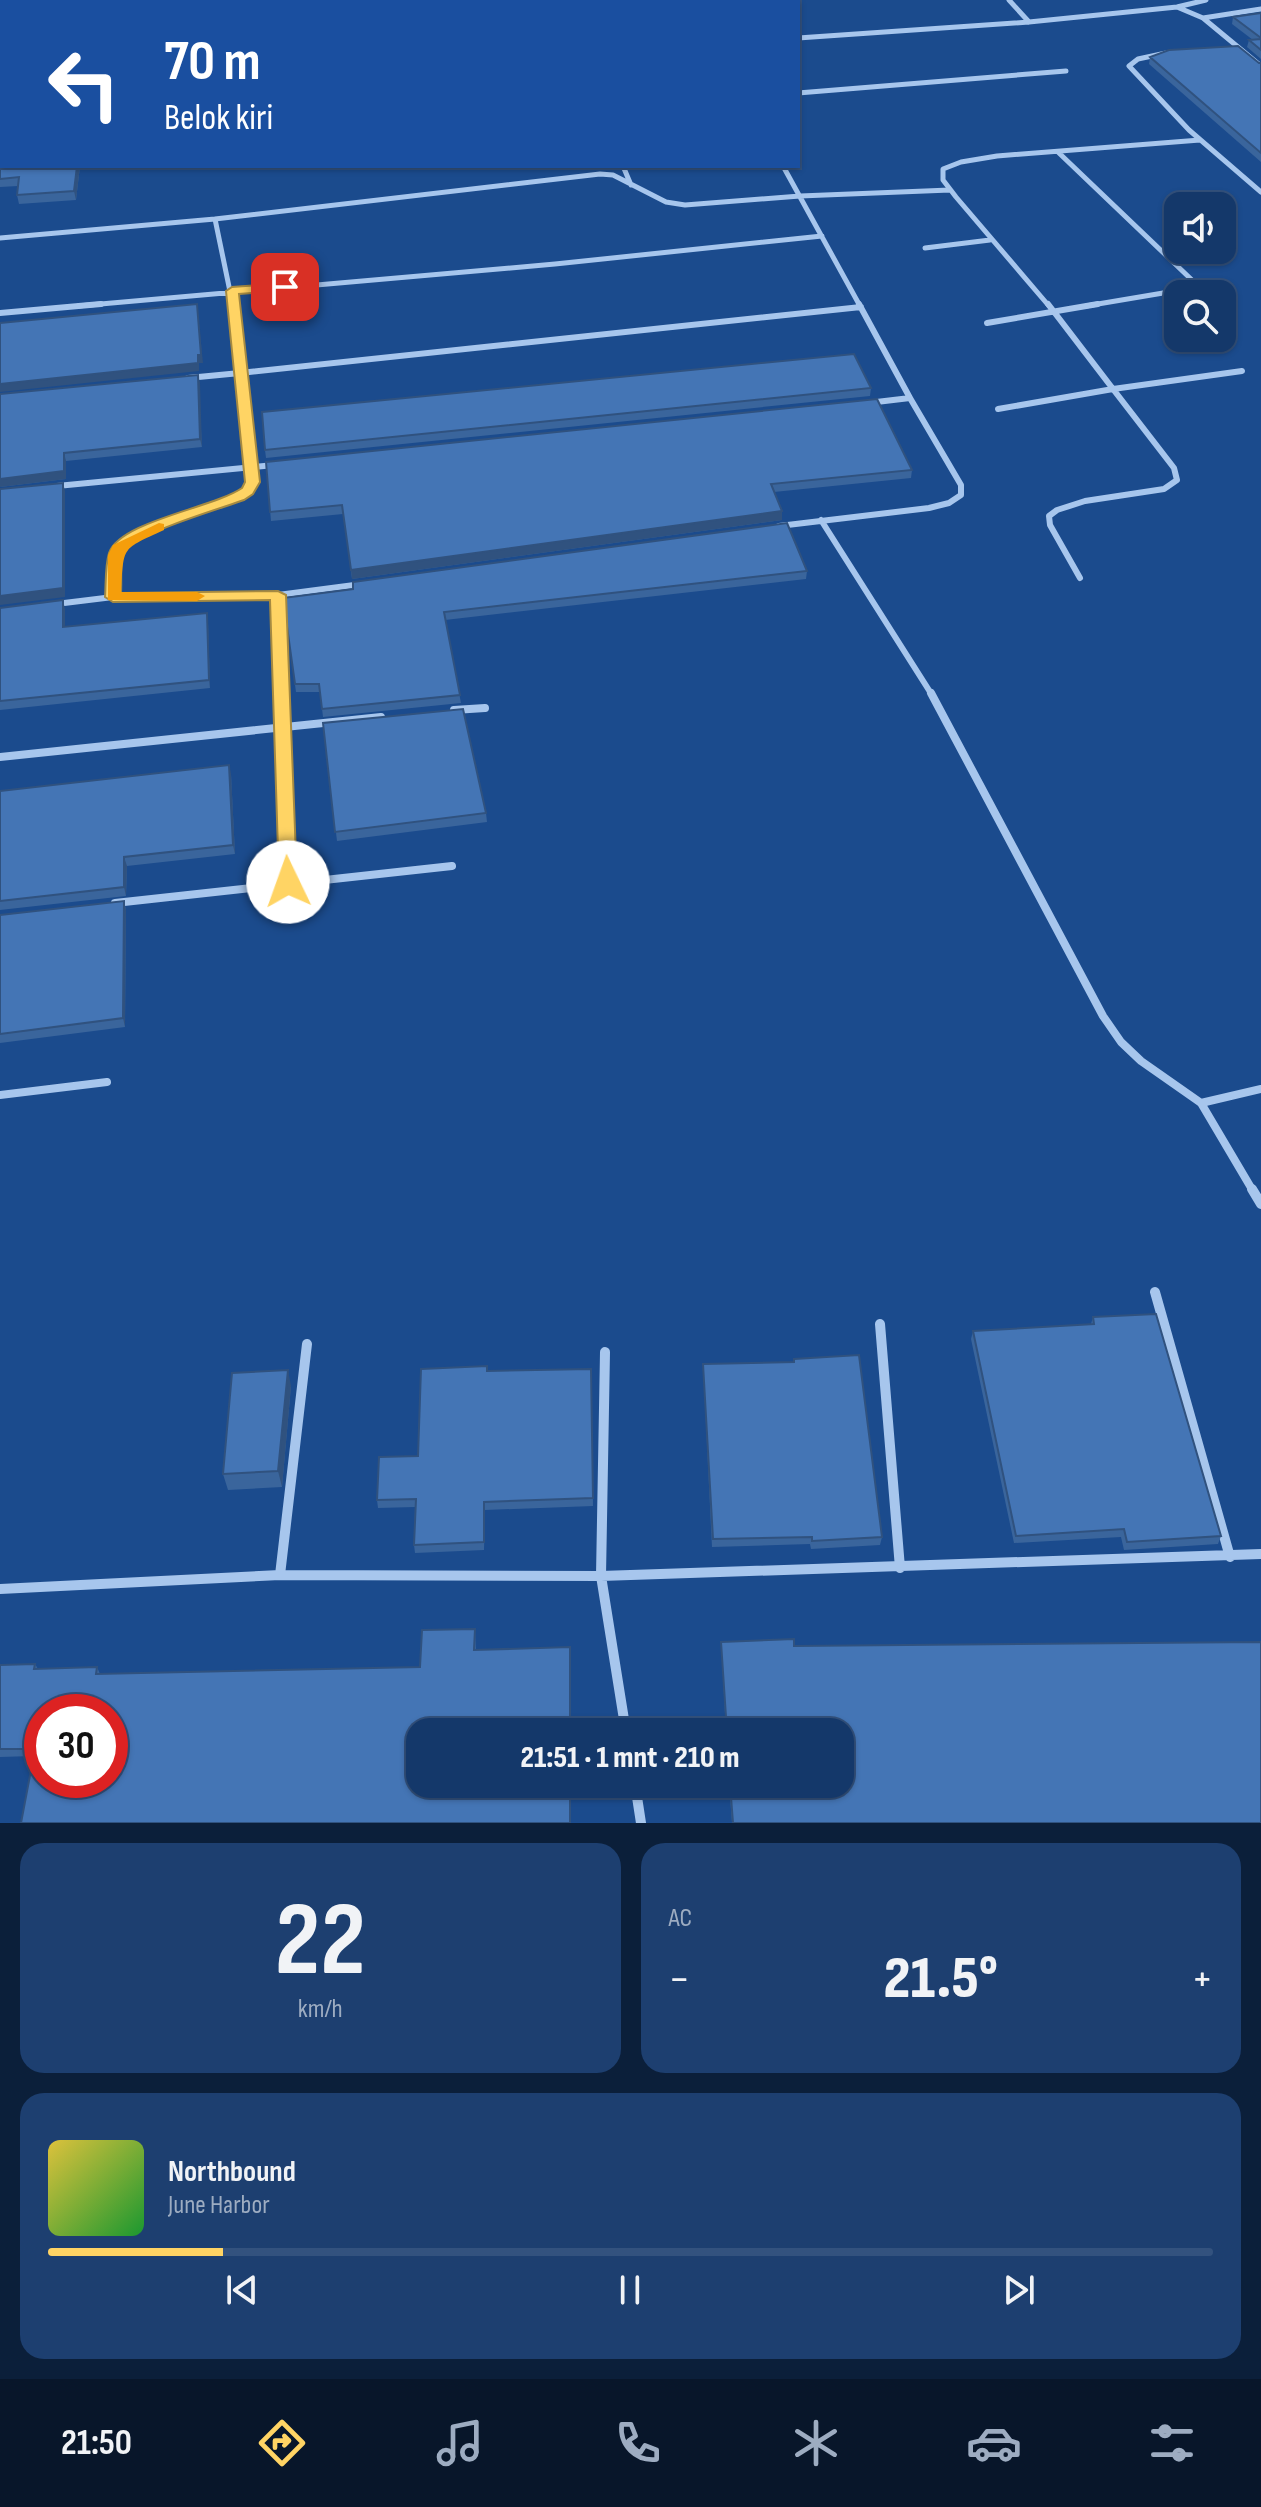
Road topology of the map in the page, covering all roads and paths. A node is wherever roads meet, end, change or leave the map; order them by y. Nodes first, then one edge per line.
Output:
1 (1009, 0) edge
2 (1206, 0) edge
3 (1177, 7) junction
4 (1261, 9) edge
5 (1203, 18) junction
6 (1029, 22) junction
7 (800, 38) edge
8 (1239, 47) junction
9 (1226, 48) edge
10 (1178, 52) edge
11 (1261, 66) edge
12 (1066, 71) dead end
13 (800, 93) edge
14 (1200, 140) junction
15 (1059, 153) junction
16 (624, 168) edge
17 (784, 168) edge
18 (631, 186) junction
19 (950, 190) junction
20 (1261, 192) edge
21 (800, 196) junction
22 (215, 219) junction
23 (822, 236) junction
24 (0, 238) edge
25 (990, 240) junction
26 (925, 248) dead end
27 (232, 291) junction
28 (861, 307) junction
29 (0, 313) edge
30 (1056, 314) junction
31 (987, 323) dead end
32 (1242, 371) dead end
33 (240, 373) junction
34 (173, 379) edge
35 (1113, 389) junction
36 (910, 398) junction
37 (864, 404) edge
38 (998, 409) dead end
39 (282, 465) edge
40 (251, 468) junction
41 (47, 487) edge
42 (821, 520) junction
43 (774, 527) edge
44 (1080, 578) dead end
45 (371, 582) edge
46 (278, 595) junction
47 (113, 597) junction
48 (42, 606) edge
49 (485, 708) dead end
50 (438, 712) edge
51 (391, 716) edge
52 (281, 726) junction
53 (0, 757) edge
54 (452, 866) dead end
55 (288, 882) junction
56 (106, 904) edge
57 (107, 1082) dead end
58 (1261, 1089) edge
59 (0, 1095) edge
60 (1201, 1103) junction
61 (1261, 1204) edge
62 (1155, 1292) dead end
63 (880, 1324) dead end
64 (307, 1344) dead end
65 (605, 1352) dead end
66 (1261, 1554) edge
67 (1230, 1557) junction
68 (900, 1568) junction
69 (280, 1575) junction
70 (601, 1576) junction
71 (0, 1589) edge
72 (624, 1718) edge
73 (637, 1798) edge
74 (641, 1823) edge

1 - 6 street
2 - 3 street
3 - 5 street
3 - 6 street
4 - 5 street
5 - 8 street
6 - 7 street
8 - 9 street
8 - 11 street
10 - 14 street
12 - 13 street
14 - 15 street
14 - 20 street
15 - 19 street
15 - 30 street
16 - 18 street
17 - 21 street
18 - 21 street
18 - 22 street
19 - 21 street
19 - 25 street
21 - 23 street
22 - 24 street
22 - 27 street
23 - 27 street
23 - 28 street
25 - 26 street
25 - 30 street
27 - 29 street
27 - 33 street
28 - 33 street
28 - 36 street
30 - 31 street
30 - 35 street
32 - 35 street
33 - 34 street
33 - 40 street
35 - 38 street
35 - 44 street
36 - 37 street
36 - 42 street
39 - 40 street
40 - 41 street
40 - 47 street
42 - 43 street
42 - 60 street
45 - 46 street
46 - 47 street
46 - 52 street
47 - 48 street
49 - 50 street
51 - 52 street
52 - 53 street
52 - 55 street
54 - 55 street
55 - 56 street
57 - 59 street
58 - 60 street
60 - 61 street
62 - 67 street
63 - 68 street
64 - 69 street
65 - 70 street
66 - 67 street
67 - 68 street
68 - 70 street
69 - 70 street
69 - 71 street
70 - 72 street
73 - 74 street

